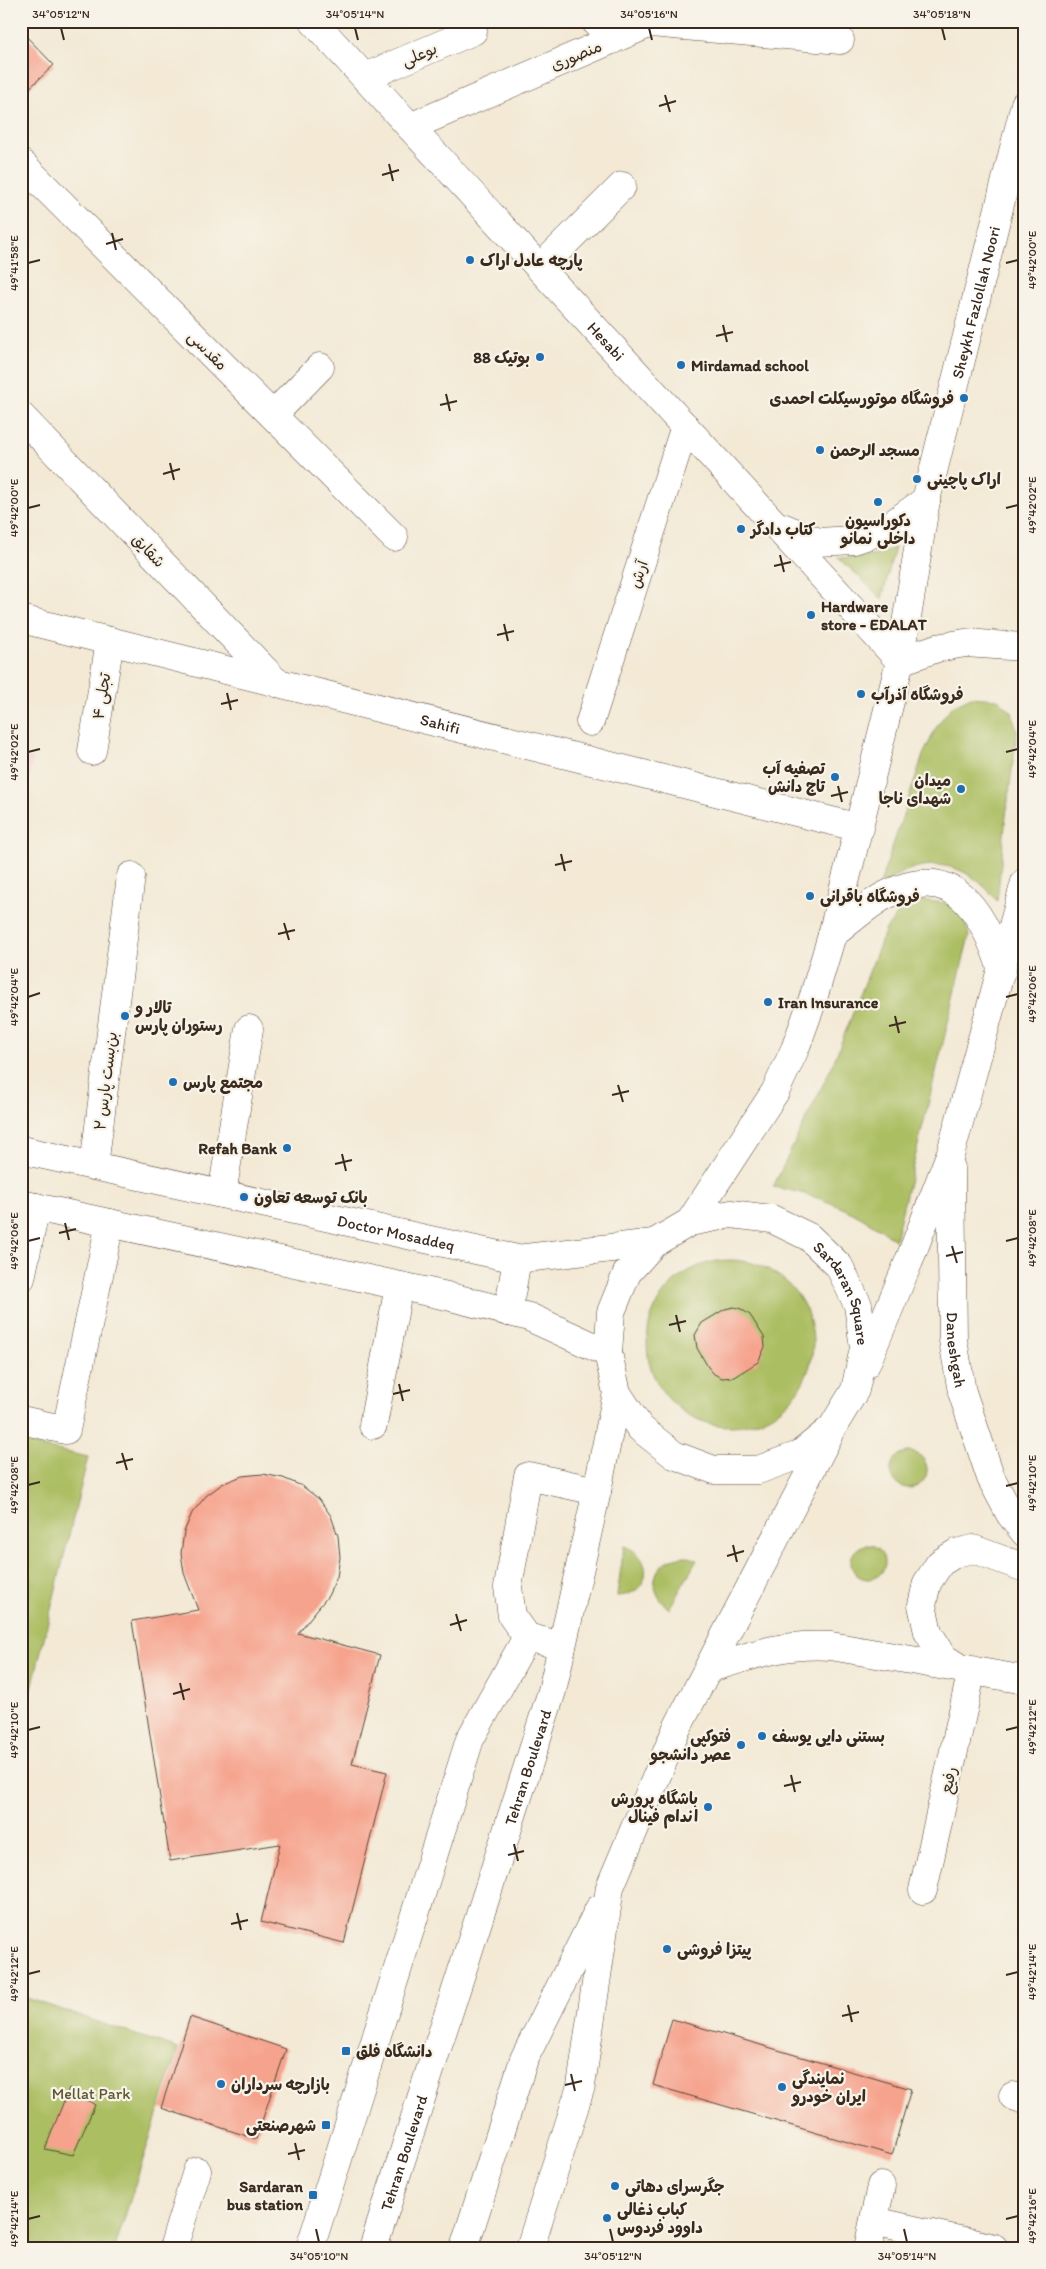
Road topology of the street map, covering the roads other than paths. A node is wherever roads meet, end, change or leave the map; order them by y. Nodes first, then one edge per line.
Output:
1 (313, 21) edge
2 (472, 31) dead end
3 (604, 31) edge
4 (840, 40) dead end
5 (365, 77) junction
6 (1025, 104) edge
7 (410, 126) junction
8 (21, 162) edge
9 (622, 186) dead end
10 (540, 268) junction
11 (320, 367) dead end
12 (21, 416) edge
13 (273, 416) junction
14 (685, 426) junction
15 (926, 500) junction
16 (775, 524) junction
17 (394, 537) dead end
18 (21, 620) edge
19 (110, 642) junction
20 (1025, 646) edge
21 (900, 660) junction
22 (277, 683) junction
23 (590, 722) dead end
24 (92, 751) dead end
25 (860, 828) junction
26 (131, 876) dead end
27 (1025, 882) edge
28 (832, 935) junction
29 (1002, 970) junction
30 (249, 1029) dead end
31 (21, 1150) edge
32 (951, 1152) junction
33 (94, 1166) junction
34 (222, 1194) junction
35 (29, 1205) edge
36 (690, 1222) junction
37 (110, 1223) junction
38 (654, 1243) junction
39 (517, 1259) junction
40 (21, 1278) edge
41 (399, 1286) junction
42 (508, 1312) junction
43 (608, 1353) junction
44 (855, 1390) junction
45 (617, 1393) junction
46 (21, 1420) edge
47 (373, 1425) dead end
48 (832, 1428) junction
49 (597, 1491) junction
50 (1025, 1533) edge
51 (1025, 1568) edge
52 (528, 1637) junction
53 (562, 1646) junction
54 (965, 1668) junction
55 (708, 1669) junction
56 (1025, 1680) edge
57 (610, 1887) junction
58 (923, 1890) dead end
59 (197, 2171) dead end
60 (881, 2186) dead end
61 (874, 2220) junction
62 (994, 2242) edge
63 (173, 2248) edge
64 (310, 2248) edge
65 (373, 2248) edge
66 (464, 2248) edge
67 (530, 2248) edge
68 (868, 2248) edge

1 - 5 main road, Hesabi
2 - 5 main road, بوعلی
3 - 4 main road, منصوری
3 - 7 main road, منصوری
5 - 7 main road, Hesabi
6 - 15 main road, Sheykh Fazlollah Noori
7 - 10 main road, Hesabi
8 - 13 main road, مقدسی
9 - 10 main road
10 - 14 main road, Hesabi
11 - 13 main road
12 - 22 main road, شقایق
13 - 17 main road, مقدسی
14 - 16 main road, Hesabi
14 - 23 main road, آرش
15 - 16 main road
15 - 21 main road, Sheykh Fazlollah Noori
16 - 21 main road, Hesabi
18 - 19 main road, Sahifi
19 - 22 main road, Sahifi
19 - 24 main road, تجلی ۴
20 - 21 main road
21 - 25 main road, Sheykh Fazlollah Noori
22 - 25 main road, Sahifi
25 - 28 main road, Sheykh Fazlollah Noori
26 - 33 main road, بن‌بست پارس ۲
27 - 29 main road
28 - 29 main road
28 - 36 main road, Sheykh Fazlollah Noori
29 - 32 main road
30 - 34 main road
31 - 33 main road, Doctor Mosaddeq
32 - 44 main road
32 - 50 main road, Daneshgah
33 - 34 main road, Doctor Mosaddeq
34 - 39 main road, Doctor Mosaddeq
35 - 37 main road
35 - 40 main road
36 - 38 main road, Sardaran Square
36 - 44 main road, Sardaran Square
37 - 41 main road
37 - 46 main road
38 - 39 main road, Doctor Mosaddeq
38 - 43 main road, Sardaran Square
39 - 42 main road
41 - 42 main road
41 - 47 main road
42 - 43 main road
43 - 45 main road, Sardaran Square
44 - 48 main road, Sardaran Square
45 - 48 main road, Sardaran Square
45 - 49 main road, Tehran Boulevard
48 - 55 main road
49 - 52 main road
49 - 53 main road, Tehran Boulevard
51 - 54 main road
52 - 53 main road
52 - 64 main road
53 - 65 main road, Tehran Boulevard
54 - 55 main road
54 - 56 main road
54 - 58 main road, رفیع
55 - 57 main road
57 - 66 main road
57 - 67 main road
59 - 63 main road
60 - 61 main road
61 - 62 main road
61 - 68 main road

